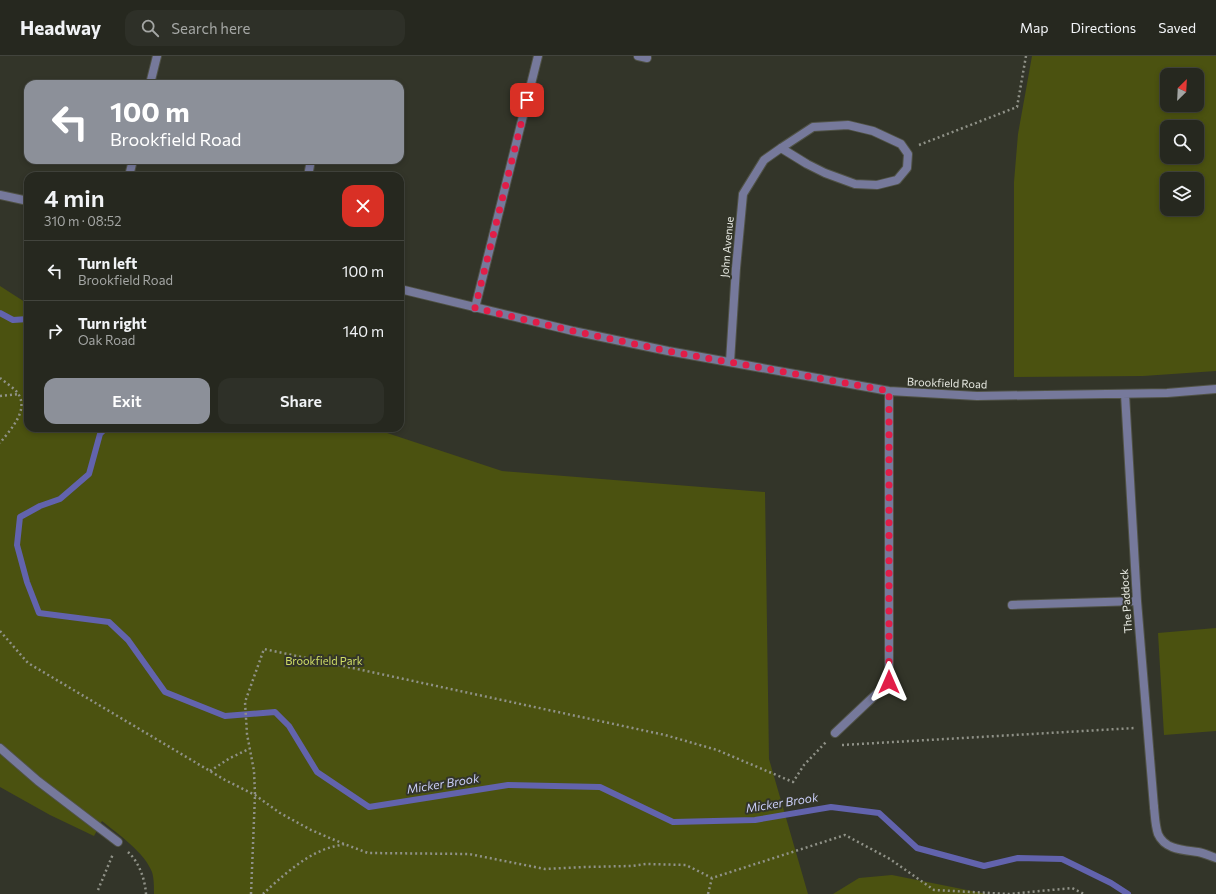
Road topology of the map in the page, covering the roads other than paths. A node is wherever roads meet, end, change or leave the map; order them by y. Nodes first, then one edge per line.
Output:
1 (157, 56) edge
2 (538, 56) edge
3 (151, 80) edge
4 (781, 148) junction
5 (0, 195) edge
6 (24, 200) edge
7 (404, 290) edge
8 (475, 308) junction
9 (730, 362) junction
10 (1216, 389) edge
11 (889, 391) junction
12 (1125, 394) junction
13 (1137, 601) junction
14 (1012, 605) dead end
15 (834, 733) road end
16 (0, 748) edge
17 (118, 842) road end
18 (1216, 858) edge

1 - 3 street
2 - 8 street
4 - 4 street, John Avenue
4 - 9 street, John Avenue
5 - 6 street
7 - 8 street, Brookfield Road
8 - 9 street, Brookfield Road
9 - 11 street, Brookfield Road
10 - 12 street, Brookfield Road
11 - 12 street, Brookfield Road
11 - 15 street
12 - 13 street, The Paddock
13 - 14 street
13 - 18 street, The Paddock
16 - 17 street

